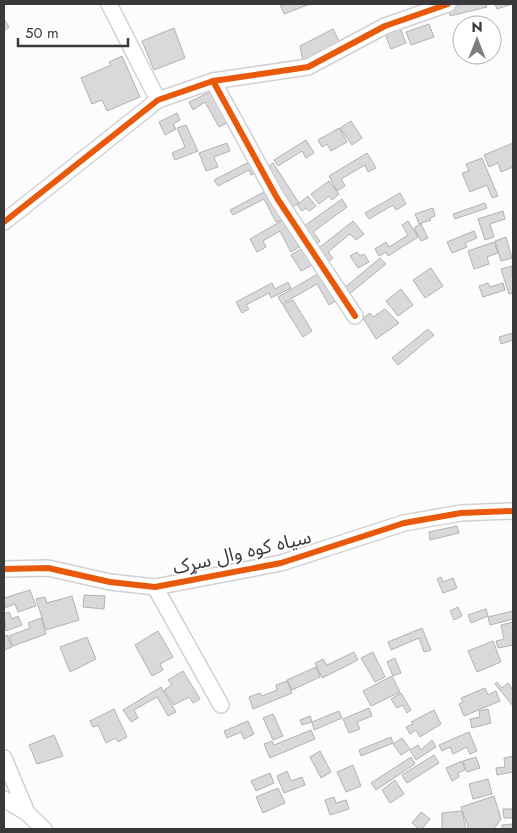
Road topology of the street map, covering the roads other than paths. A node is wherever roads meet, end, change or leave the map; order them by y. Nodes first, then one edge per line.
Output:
1 (109, 4) edge
2 (448, 4) edge
3 (213, 81) junction
4 (158, 100) junction
5 (4, 222) edge
6 (355, 316) dead end
7 (513, 511) edge
8 (4, 569) edge
9 (155, 587) junction
10 (222, 705) dead end
11 (4, 758) edge
12 (4, 799) edge
13 (27, 813) junction
14 (44, 829) edge

1 - 4 street
2 - 3 street
3 - 4 street
3 - 6 street
4 - 5 street
7 - 9 street, سیاه کوه وال سړک
8 - 9 street, سیاه کوه وال سړک
9 - 10 street
11 - 13 street
12 - 13 street
13 - 14 street

